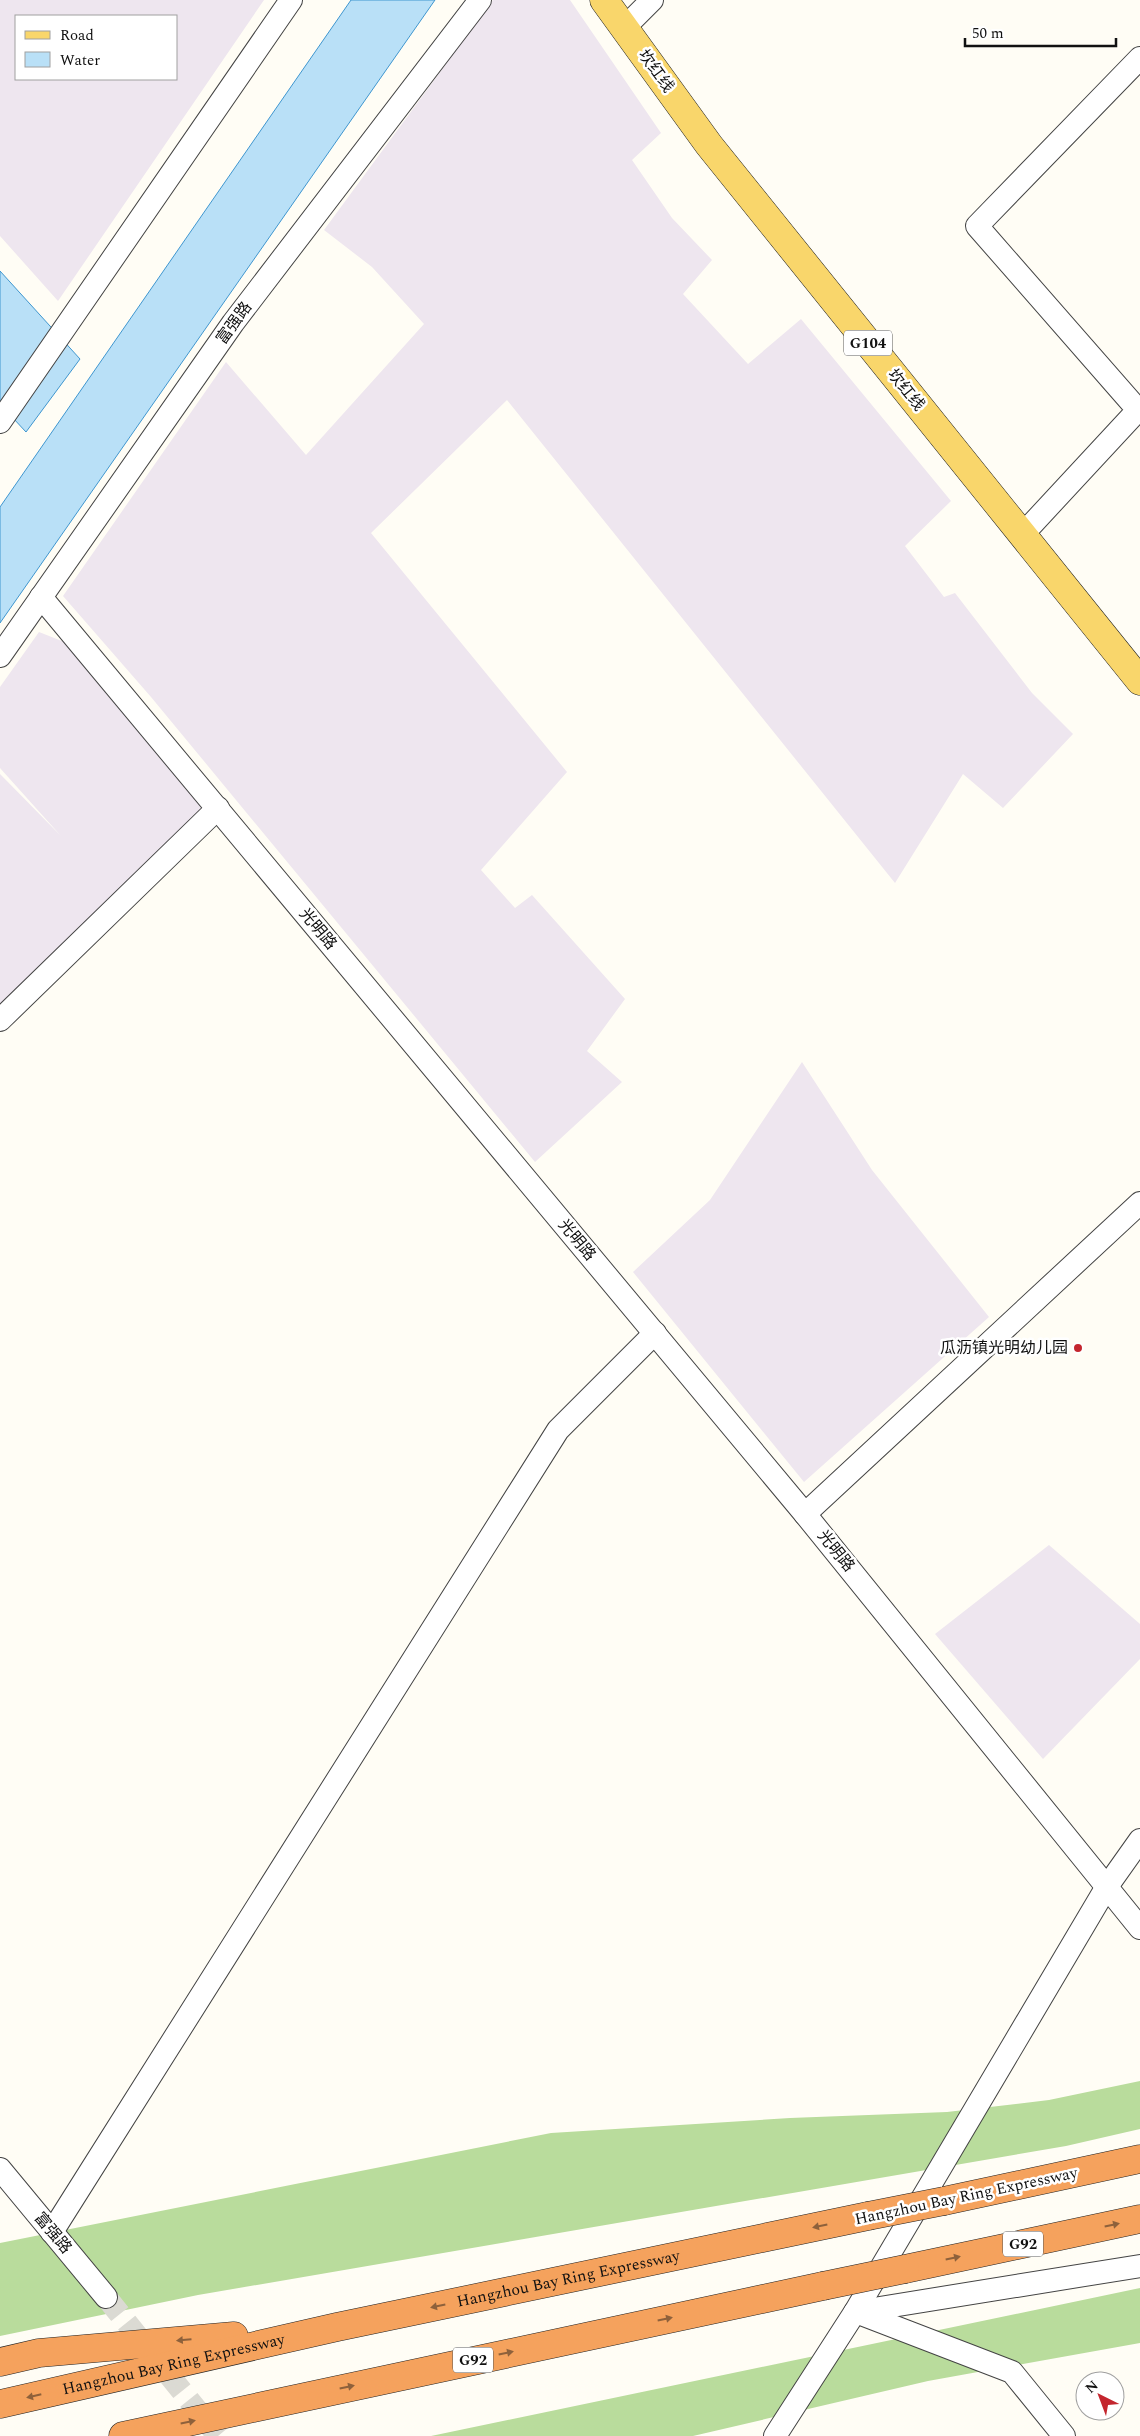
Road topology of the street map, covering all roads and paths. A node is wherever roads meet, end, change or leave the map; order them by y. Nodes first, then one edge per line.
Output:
1 (291, 0) edge
2 (480, 0) edge
3 (652, 0) edge
4 (605, 1) edge
5 (624, 28) junction
6 (1140, 58) edge
7 (1139, 409) edge
8 (2, 417) edge
9 (1022, 535) junction
10 (41, 597) junction
11 (8, 626) edge
12 (0, 656) edge
13 (1140, 681) edge
14 (218, 808) junction
15 (0, 1020) edge
16 (1140, 1203) edge
17 (655, 1333) junction
18 (805, 1514) junction
19 (1140, 1840) edge
20 (1106, 1888) junction
21 (1140, 1928) edge
22 (1140, 2159) edge
23 (0, 2169) edge
24 (1140, 2219) edge
25 (52, 2232) junction
26 (1140, 2266) edge
27 (106, 2298) tunnel mouth
28 (856, 2312) junction
29 (337, 2327) junction
30 (0, 2362) edge
31 (0, 2404) edge
32 (123, 2436) edge
33 (775, 2436) edge
34 (1064, 2436) edge

1 - 8 street
2 - 10 street, 富强路
3 - 5 street
4 - 5 main road, 坎红线 / G104
5 - 9 main road, 坎红线 / G104
6 - 7 street
7 - 9 street
9 - 13 main road, 坎红线 / G104
10 - 11 street, 富强路
10 - 14 street, 光明路
11 - 12 street, 富强路
14 - 15 street
14 - 17 street, 光明路
16 - 18 street
17 - 18 street, 光明路
17 - 25 street
18 - 20 street, 光明路
19 - 20 street
20 - 21 street, 光明路
20 - 28 street
22 -> 29 highway, Hangzhou Bay Ring Expressway, bridge
23 - 25 street, 富强路
32 -> 24 highway, G92, bridge
25 - 27 street, 富强路
26 - 28 street
28 - 33 street
28 - 34 street
29 -> 30 highway
29 -> 31 highway, Hangzhou Bay Ring Expressway

